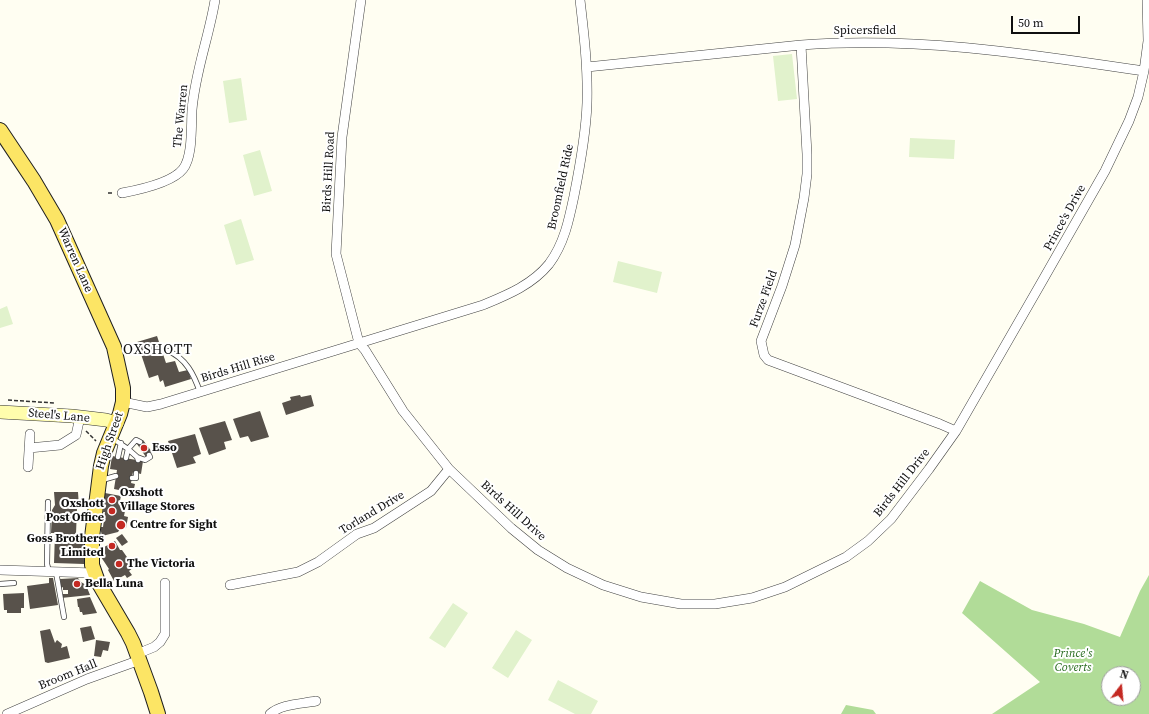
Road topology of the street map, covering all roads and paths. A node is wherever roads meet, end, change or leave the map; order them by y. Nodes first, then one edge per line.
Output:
1 (215, 0) edge
2 (361, 0) edge
3 (580, 0) edge
4 (1147, 0) edge
5 (801, 45) junction
6 (587, 67) junction
7 (1144, 71) junction
8 (0, 130) edge
9 (122, 193) dead end
10 (359, 343) junction
11 (168, 351) dead end
12 (200, 392) junction
13 (123, 402) junction
14 (0, 412) edge
15 (80, 417) junction
16 (117, 423) junction
17 (956, 431) junction
18 (30, 434) dead end
19 (116, 440) junction
20 (140, 442) dead end
21 (29, 448) junction
22 (128, 449) junction
23 (149, 454) dead end
24 (118, 457) dead end
25 (126, 458) dead end
26 (28, 467) dead end
27 (449, 469) junction
28 (116, 470) dead end
29 (136, 473) dead end
30 (132, 478) dead end
31 (98, 480) junction
32 (48, 502) dead end
33 (0, 570) edge
34 (52, 572) junction
35 (94, 573) junction
36 (14, 583) dead end
37 (165, 583) dead end
38 (0, 584) edge
39 (230, 585) dead end
40 (64, 617) dead end
41 (138, 657) junction
42 (316, 701) dead end
43 (7, 714) edge
44 (158, 714) edge
45 (270, 714) edge

1 - 9 street, The Warren
2 - 10 street, Birds Hill Road
3 - 6 street, Broomfield Ride
4 - 7 street, Prince's Drive
5 - 6 street, Spicersfield
5 - 7 street, Spicersfield
5 - 17 street, Furze Field
6 - 10 street, Broomfield Ride
7 - 17 street, Prince's Drive
8 - 13 main road, Warren Lane
10 - 12 street, Birds Hill Rise
10 - 27 street, Birds Hill Drive
11 - 12 lane
12 - 13 street, Birds Hill Rise
13 - 16 main road, High Street
14 - 15 street, Steel's Lane
15 - 16 street, Steel's Lane
15 - 21 street
16 - 19 main road, High Street
17 - 27 street, Birds Hill Drive
18 - 21 street
19 - 22 lane
19 - 24 lane
19 - 31 main road, High Street
20 - 22 lane
21 - 26 street
22 - 23 lane
22 - 25 lane
27 - 39 street, Torland Drive
28 - 31 lane
29 - 30 lane
31 - 35 main road, High Street
32 - 34 lane
33 - 34 street
34 - 35 street
34 - 40 lane
35 - 41 main road, High Street
36 - 38 lane
37 - 41 street, Broom Hall
41 - 43 street, Broom Hall
41 - 44 main road, High Street
42 - 45 street

